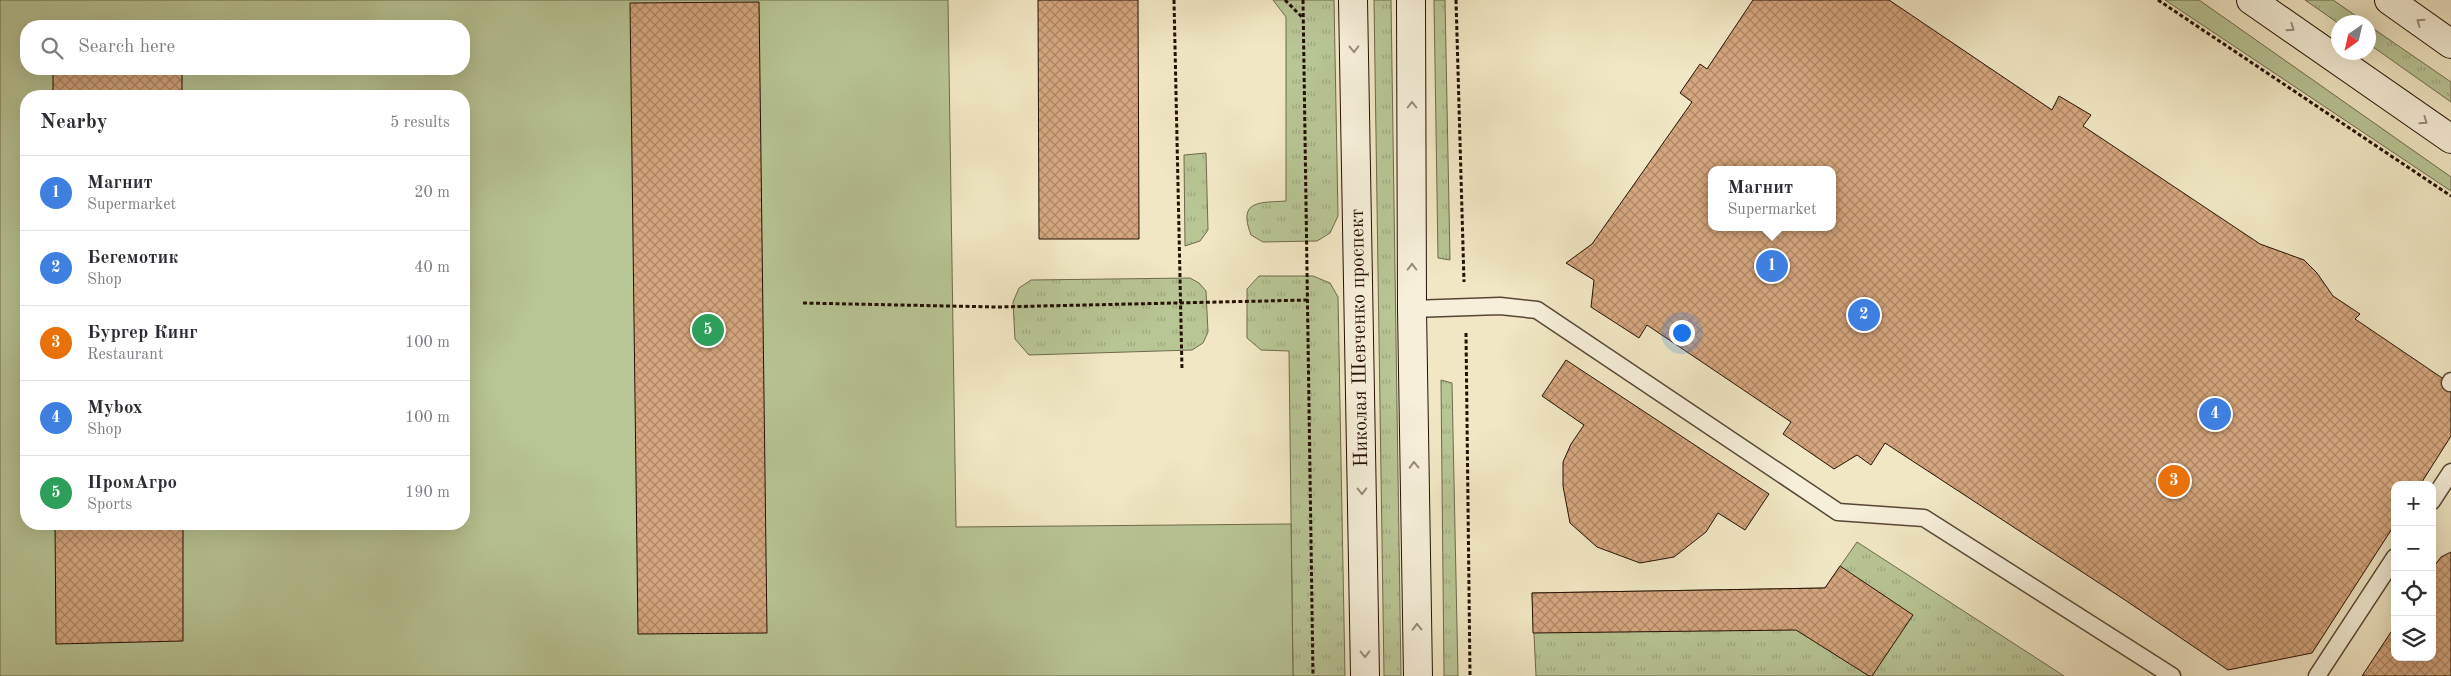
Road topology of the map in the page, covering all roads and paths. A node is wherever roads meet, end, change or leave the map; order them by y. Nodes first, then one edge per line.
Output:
1 (1174, 0) edge
2 (1285, 0) edge
3 (1303, 0) edge
4 (1353, 0) edge
5 (1411, 0) edge
6 (1456, 0) edge
7 (2158, 0) edge
8 (2251, 0) edge
9 (2389, 0) edge
10 (1303, 17) junction
11 (2451, 44) edge
12 (2451, 139) edge
13 (2451, 196) edge
14 (1308, 300) junction
15 (1182, 302) junction
16 (803, 303) dead end
17 (1466, 307) junction
18 (1412, 309) junction
19 (1182, 370) dead end
20 (2451, 472) edge
21 (2436, 494) edge
22 (2391, 563) edge
23 (1313, 676) edge
24 (1365, 676) edge
25 (1418, 676) edge
26 (1470, 676) edge
27 (2172, 676) edge
28 (2317, 676) edge

1 - 15 path
2 - 10 path
3 - 10 path
4 -> 24 main road, Николая Шевченко проспект
18 -> 5 main road
6 - 17 path
7 - 13 path
8 -> 12 main road
11 -> 9 main road
10 - 14 path
14 - 15 path
14 - 23 path
15 - 16 path
15 - 19 path
17 - 18 lane
17 - 26 path
17 - 27 lane
25 -> 18 main road
20 - 21 lane
22 - 28 lane

